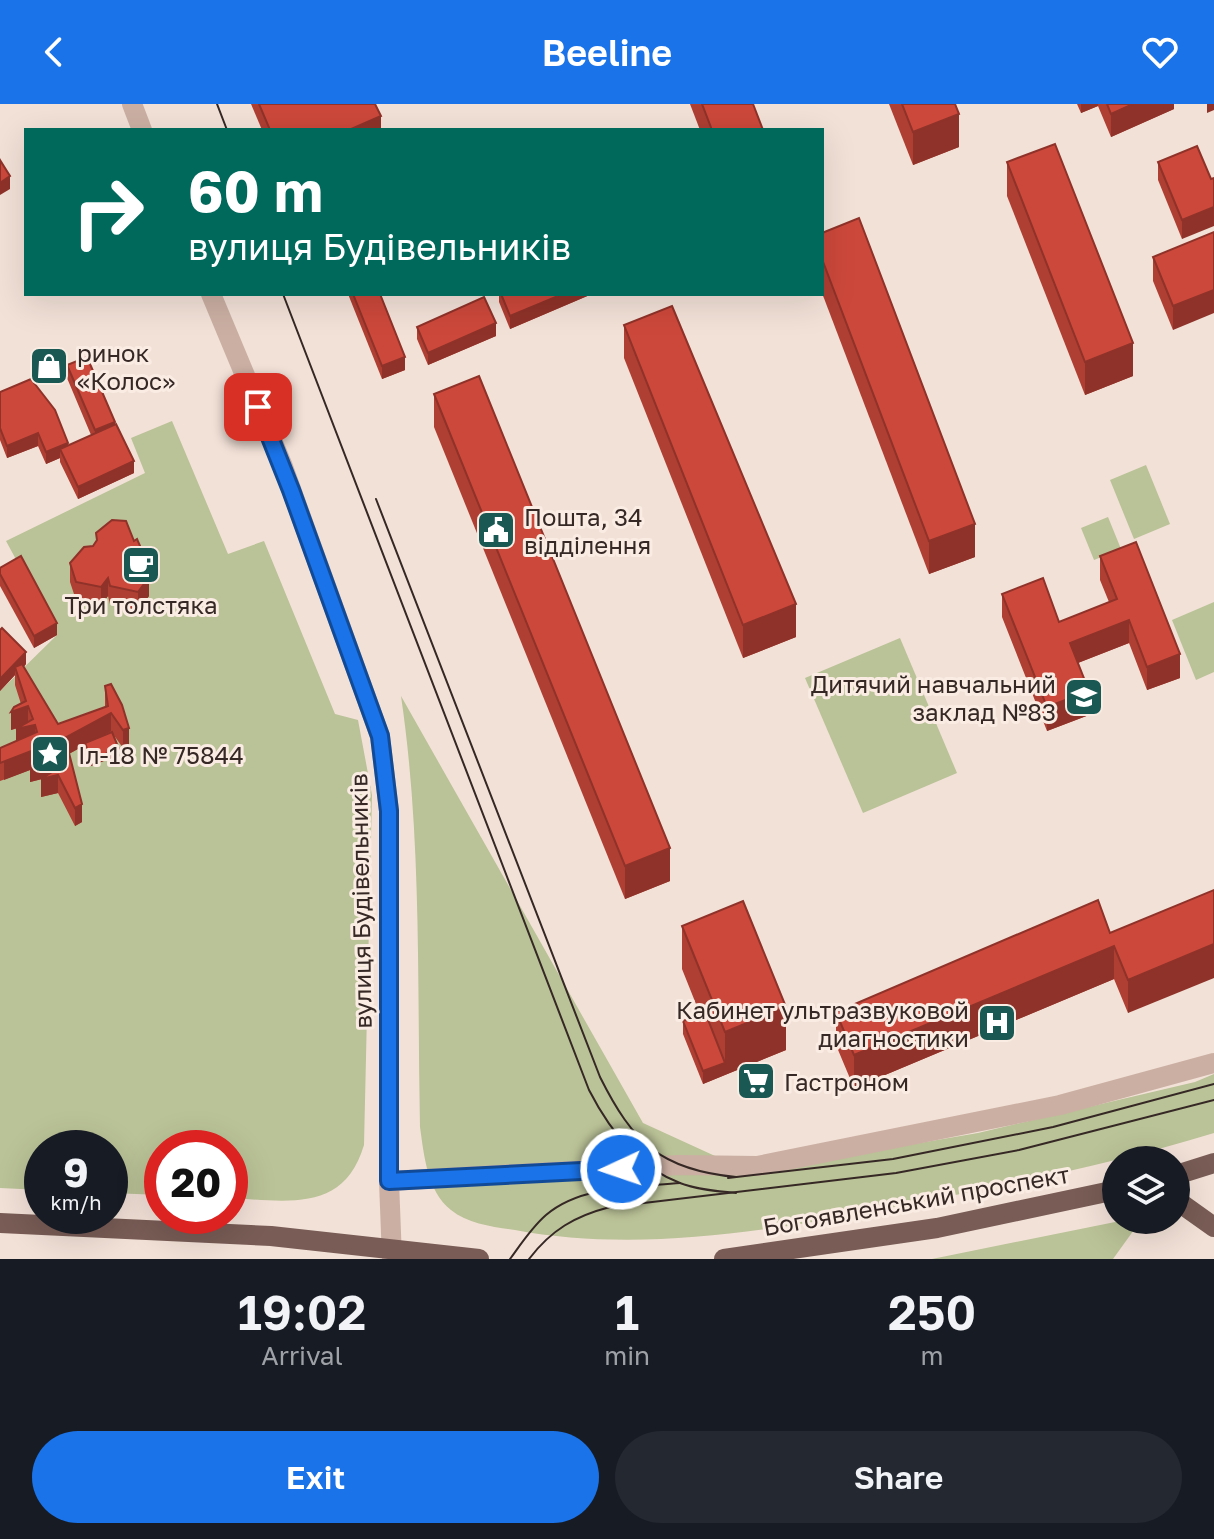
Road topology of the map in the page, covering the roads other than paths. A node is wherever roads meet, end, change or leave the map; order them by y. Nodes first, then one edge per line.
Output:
1 (132, 104) edge
2 (141, 128) edge
3 (212, 296) edge
4 (1214, 1063) edge
5 (1214, 1163) edge
6 (1190, 1171) edge
7 (389, 1181) junction
8 (1102, 1193) edge
9 (1190, 1210) edge
10 (0, 1223) edge
11 (1214, 1227) edge
12 (392, 1254) edge
13 (479, 1259) edge
14 (724, 1259) edge

1 - 2 street
3 - 7 street, вулиця Будівельників
4 - 7 street
5 - 6 main road
7 - 12 street, вулиця Будівельників
8 - 14 main road, Богоявленський проспект
9 - 11 main road
10 - 12 main road
12 - 13 main road

